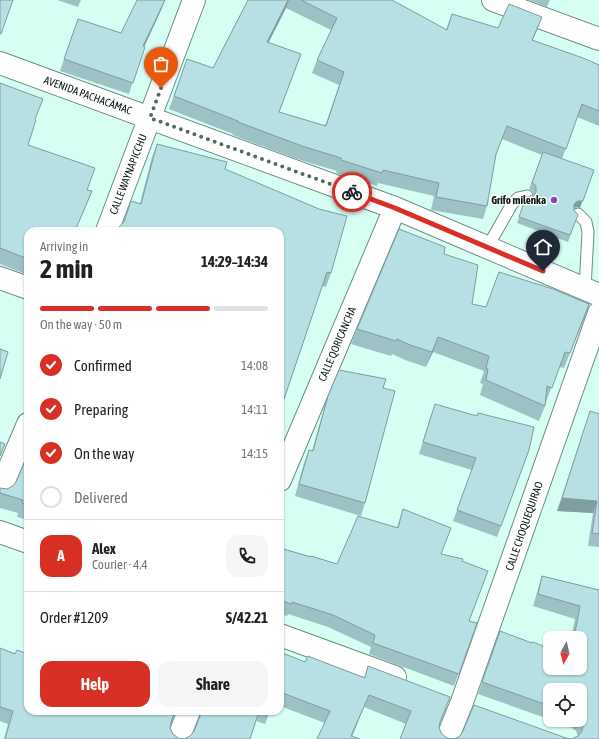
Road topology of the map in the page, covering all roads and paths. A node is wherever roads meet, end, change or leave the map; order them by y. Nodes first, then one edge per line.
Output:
1 (194, 0) edge
2 (493, 0) edge
3 (599, 39) edge
4 (0, 64) edge
5 (150, 118) junction
6 (527, 196) edge
7 (395, 208) junction
8 (578, 214) edge
9 (109, 227) edge
10 (487, 248) junction
11 (0, 278) edge
12 (24, 287) edge
13 (592, 292) edge
14 (599, 313) edge
15 (24, 433) edge
16 (284, 471) edge
17 (0, 490) edge
18 (0, 532) edge
19 (24, 541) edge
20 (284, 636) edge
21 (411, 683) edge
22 (440, 694) edge
23 (470, 705) junction
24 (187, 715) edge
25 (178, 739) edge
26 (447, 739) edge

1 - 5 street, CALLE WAYNAPICCHU
2 - 3 street
4 - 5 street, AVENIDA PACHACÁMAC
5 - 7 street, AVENIDA PACHACÁMAC
5 - 9 street, CALLE WAYNAPICCHU
6 - 10 lane
7 - 10 street, AVENIDA PACHACÁMAC
7 - 16 street, CALLE QORICANCHA
8 - 13 lane
10 - 13 street, AVENIDA PACHACÁMAC
11 - 12 street
14 - 23 street, CALLE CHOQUEQUIRAO
15 - 17 street
18 - 19 street
20 - 21 street
22 - 23 street
23 - 26 street, CALLE CHOQUEQUIRAO
24 - 25 street

